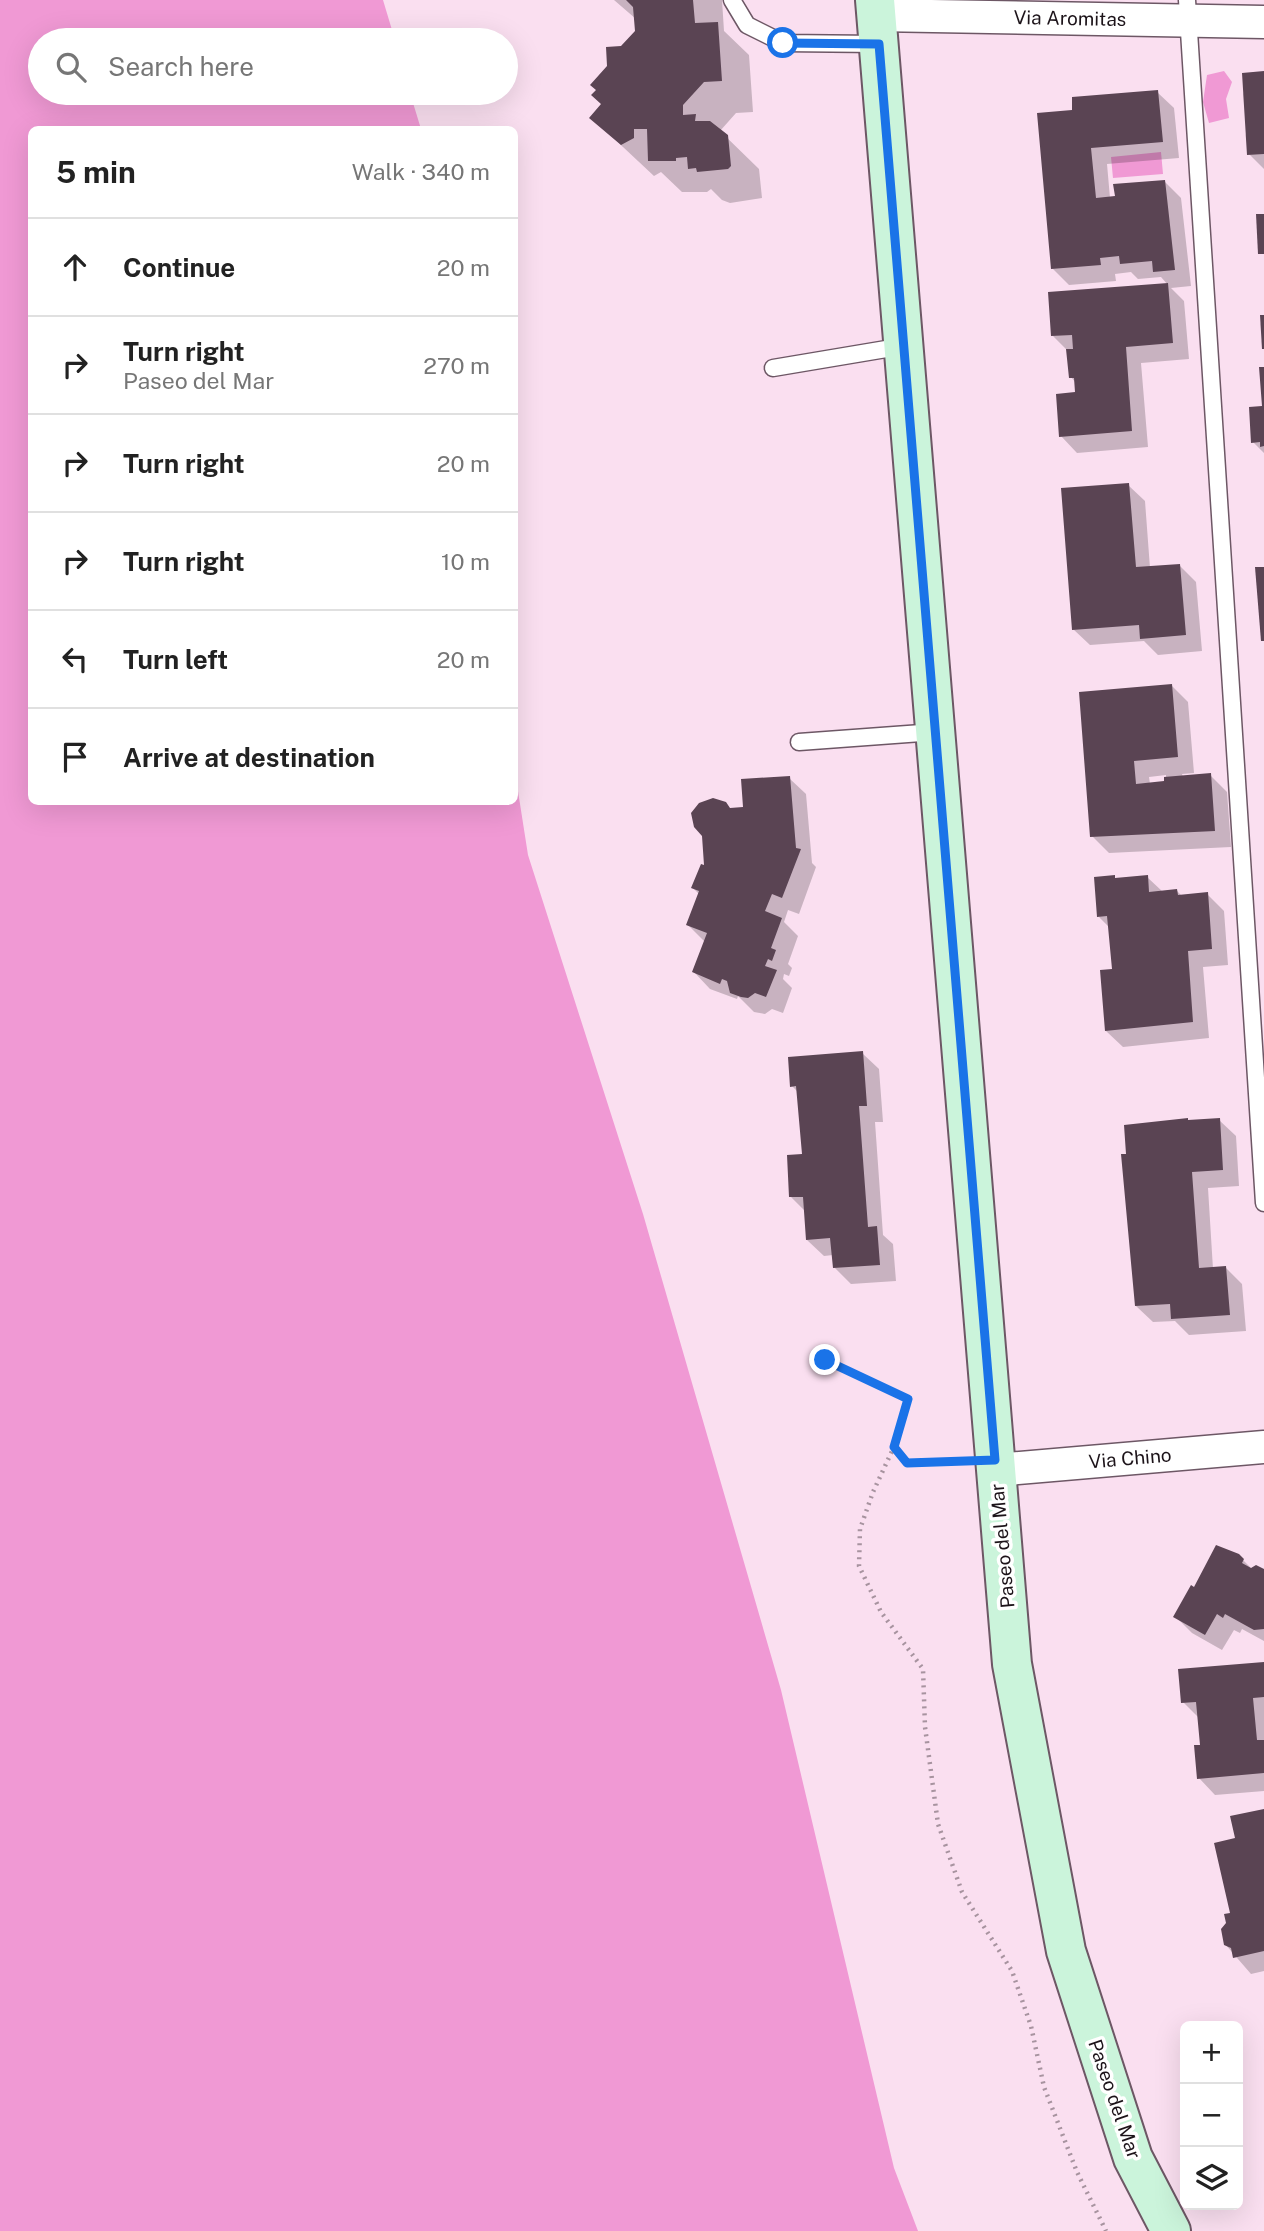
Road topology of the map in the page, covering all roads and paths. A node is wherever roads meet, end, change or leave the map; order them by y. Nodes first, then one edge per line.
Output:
1 (732, 0) edge
2 (1188, 10) edge
3 (877, 20) edge
4 (1264, 22) edge
5 (904, 346) junction
6 (773, 368) dead end
7 (935, 732) junction
8 (799, 741) dead end
9 (1264, 1203) edge
10 (825, 1360) dead end
11 (894, 1447) junction
12 (1264, 1447) edge
13 (996, 1465) junction
14 (1106, 2231) edge
15 (1171, 2231) edge

1 - 3 lane
2 - 3 street, Via Aromitas
2 - 4 street, Via Aromitas
2 - 9 lane
3 - 5 street, Paseo del Mar
5 - 6 lane
5 - 7 street, Paseo del Mar
7 - 8 lane
7 - 13 street, Paseo del Mar
10 - 11 path
11 - 13 path
11 - 14 path
12 - 13 street, Via Chino
13 - 15 street, Paseo del Mar

